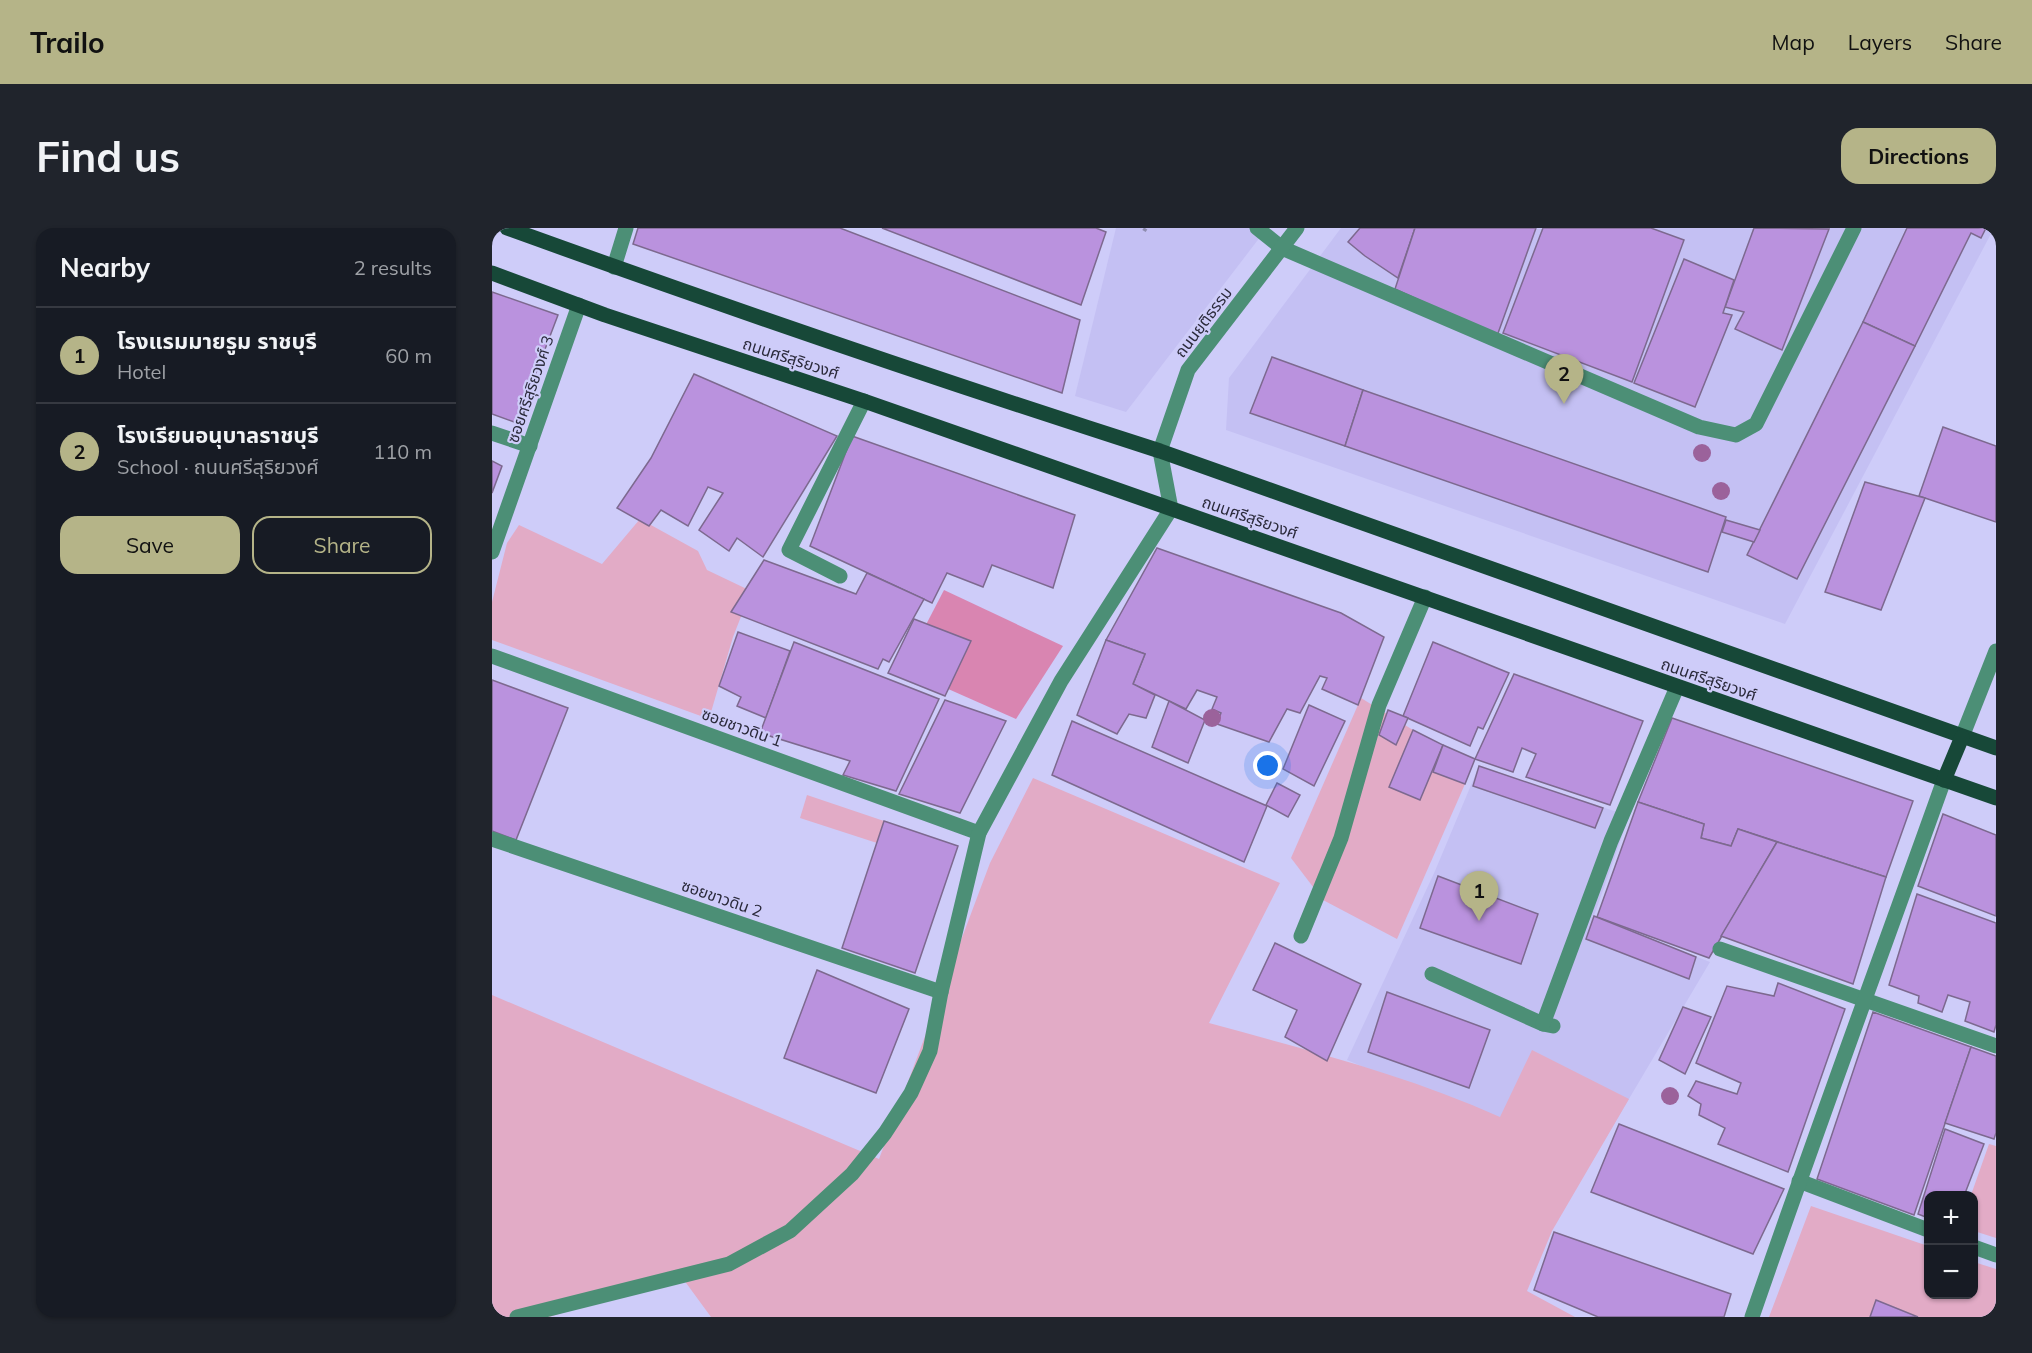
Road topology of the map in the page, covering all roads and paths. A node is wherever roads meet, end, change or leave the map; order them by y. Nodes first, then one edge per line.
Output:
1 (507, 228) edge
2 (626, 228) edge
3 (1257, 228) edge
4 (1297, 228) edge
5 (1854, 228) edge
6 (1282, 248) junction
7 (614, 267) junction
8 (492, 273) edge
9 (579, 305) junction
10 (864, 401) junction
11 (492, 433) edge
12 (530, 446) junction
13 (1160, 451) junction
14 (1171, 509) junction
15 (492, 552) edge
16 (840, 576) dead end
17 (1425, 597) junction
18 (1996, 651) edge
19 (492, 656) edge
20 (1677, 687) junction
21 (1962, 737) junction
22 (1996, 748) edge
23 (1944, 780) junction
24 (1996, 798) edge
25 (979, 833) junction
26 (492, 839) edge
27 (1301, 936) dead end
28 (1720, 949) dead end
29 (1432, 974) dead end
30 (941, 992) junction
31 (1866, 1000) junction
32 (1996, 1046) edge
33 (1799, 1181) junction
34 (1924, 1228) edge
35 (1978, 1248) edge
36 (1996, 1255) edge
37 (517, 1317) edge
38 (1752, 1317) edge

1 - 7 main road, ถนนศรีสุริยวงศ์
2 - 7 street
3 - 6 street
4 - 6 street, ถนนยุติธรรม
5 - 6 street
6 - 13 street, ถนนยุติธรรม
7 - 13 main road, ถนนศรีสุริยวงศ์
8 - 9 main road, ถนนศรีสุริยวงศ์
9 - 10 main road, ถนนศรีสุริยวงศ์
9 - 12 street, ซอยศรีสุริยวงศ์ 3
10 - 14 main road, ถนนศรีสุริยวงศ์
10 - 16 street
11 - 12 street
12 - 15 street, ซอยศรีสุริยวงศ์ 3
13 - 14 street
13 - 21 main road, ถนนศรีสุริยวงศ์
14 - 17 main road, ถนนศรีสุริยวงศ์
14 - 25 street
17 - 20 main road, ถนนศรีสุริยวงศ์
17 - 27 street
18 - 21 street
19 - 25 street, ซอยชาวดิน 1
20 - 23 main road, ถนนศรีสุริยวงศ์
20 - 29 street
21 - 22 main road, ถนนศรีสุริยวงศ์
21 - 23 main road
23 - 24 main road, ถนนศรีสุริยวงศ์
23 - 31 street
25 - 30 street
26 - 30 street, ซอยขาวดิน 2
28 - 31 street
30 - 37 street
31 - 32 street
31 - 33 street
33 - 34 street
33 - 38 street
35 - 36 street

